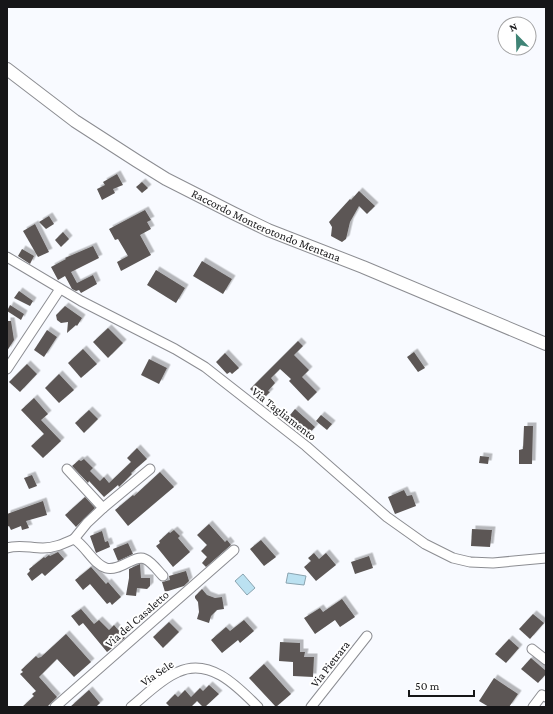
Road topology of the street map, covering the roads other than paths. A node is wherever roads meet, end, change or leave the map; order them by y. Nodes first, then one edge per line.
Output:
1 (7, 69) edge
2 (7, 257) edge
3 (60, 289) junction
4 (546, 344) edge
5 (7, 369) edge
6 (67, 469) dead end
7 (150, 469) dead end
8 (104, 508) junction
9 (74, 539) junction
10 (7, 548) edge
11 (234, 550) dead end
12 (546, 558) edge
13 (164, 576) dead end
14 (367, 636) dead end
15 (532, 649) dead end
16 (546, 660) edge
17 (545, 694) edge
18 (55, 707) edge
19 (131, 707) edge
20 (258, 707) edge
21 (311, 707) edge
22 (533, 707) edge

1 - 4 main road, Raccordo Monterotondo Mentana
2 - 3 street, Via Tagliamento
3 - 5 street
3 - 12 street, Via Tagliamento
6 - 8 street
7 - 8 street
8 - 9 street
9 - 10 street
9 - 13 street
11 - 18 street, Via del Casaletto
14 - 21 street, Via Pietrara
15 - 16 street
17 - 22 street
19 - 20 street, Via Sele

